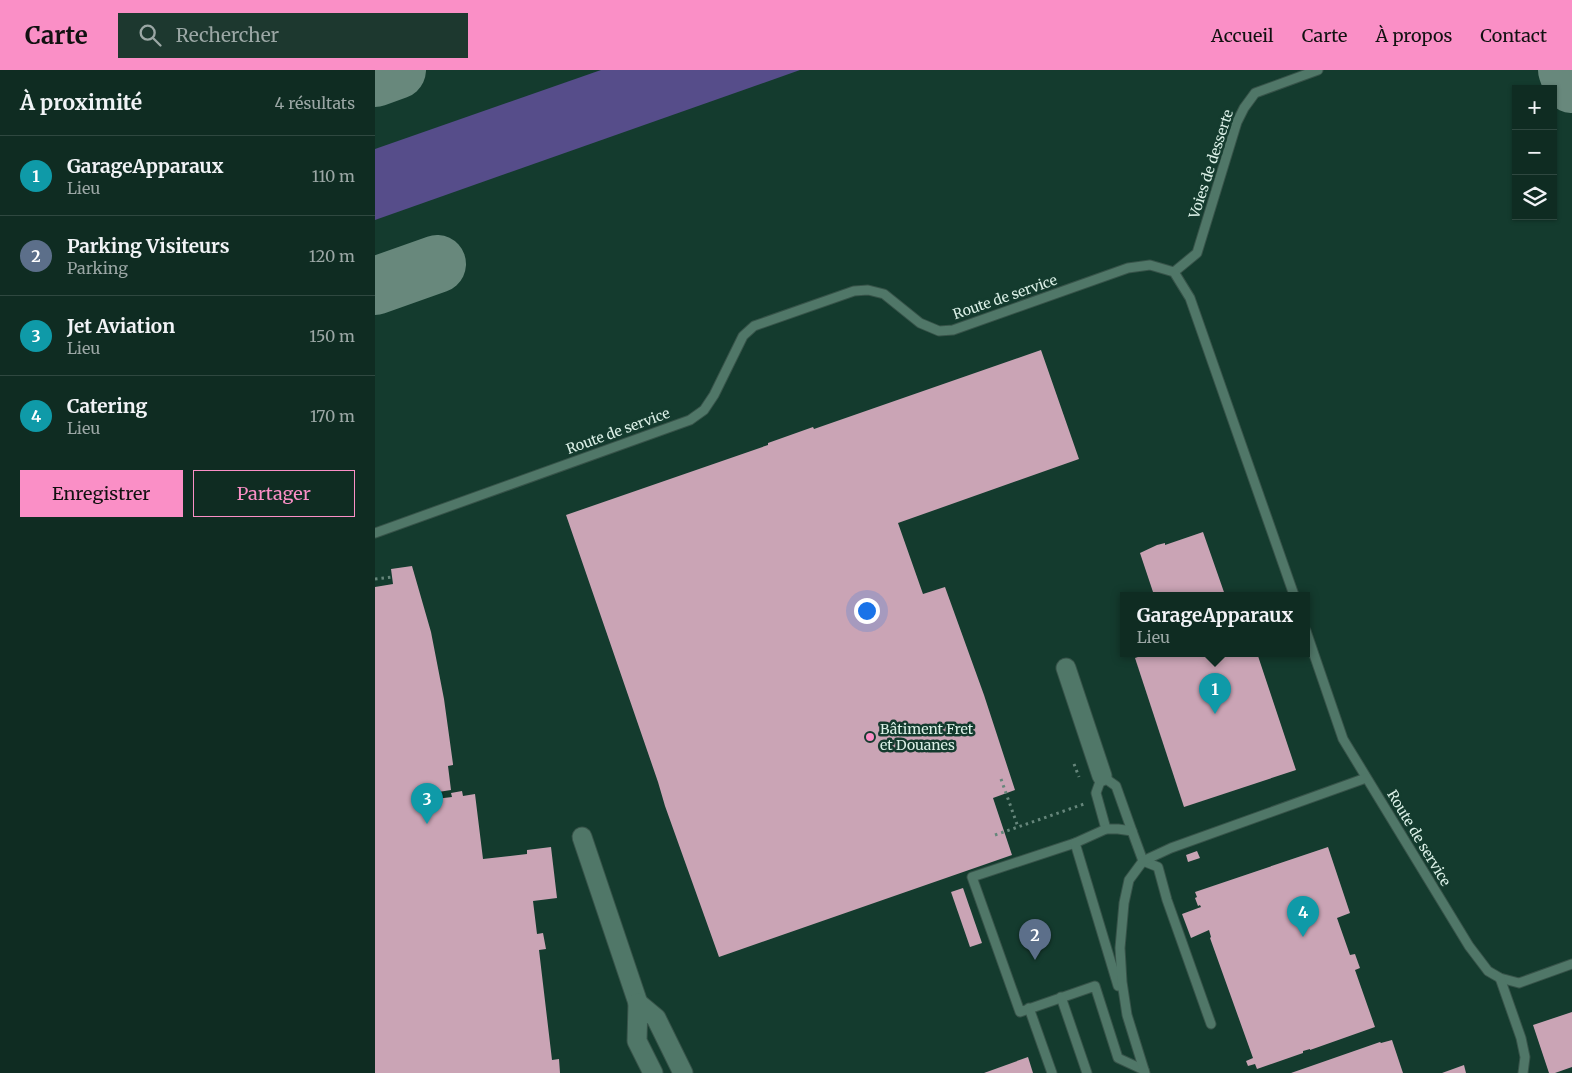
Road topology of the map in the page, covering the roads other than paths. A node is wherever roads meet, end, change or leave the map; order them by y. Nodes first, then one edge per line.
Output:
1 (1318, 70) edge
2 (1173, 272) junction
3 (375, 533) edge
4 (1293, 592) edge
5 (1310, 643) edge
6 (1066, 668) dead end
7 (1102, 776) junction
8 (1366, 778) junction
9 (1106, 830) junction
10 (1131, 831) junction
11 (582, 837) dead end
12 (1075, 842) junction
13 (1143, 861) junction
14 (1572, 964) edge
15 (1500, 978) junction
16 (1061, 998) junction
17 (637, 1003) junction
18 (1029, 1008) junction
19 (1127, 1015) junction
20 (1211, 1024) dead end
21 (1144, 1072) edge
22 (653, 1073) edge
23 (683, 1073) edge
24 (1052, 1073) edge
25 (1087, 1073) edge
26 (1523, 1073) edge

1 - 2 lane, Voies de desserte
2 - 3 lane, Route de service
2 - 4 lane
5 - 8 lane, Route de service
6 - 7 street
7 - 9 lane
7 - 10 lane
8 - 13 lane
8 - 15 lane, Route de service
9 - 10 lane
9 - 12 lane
10 - 13 lane
11 - 17 street
12 - 18 lane
12 - 19 lane
13 - 19 lane
13 - 20 lane
14 - 15 lane
15 - 26 lane
16 - 18 lane
16 - 21 lane
16 - 25 lane
17 - 22 street
17 - 23 street
18 - 24 lane
19 - 21 lane

